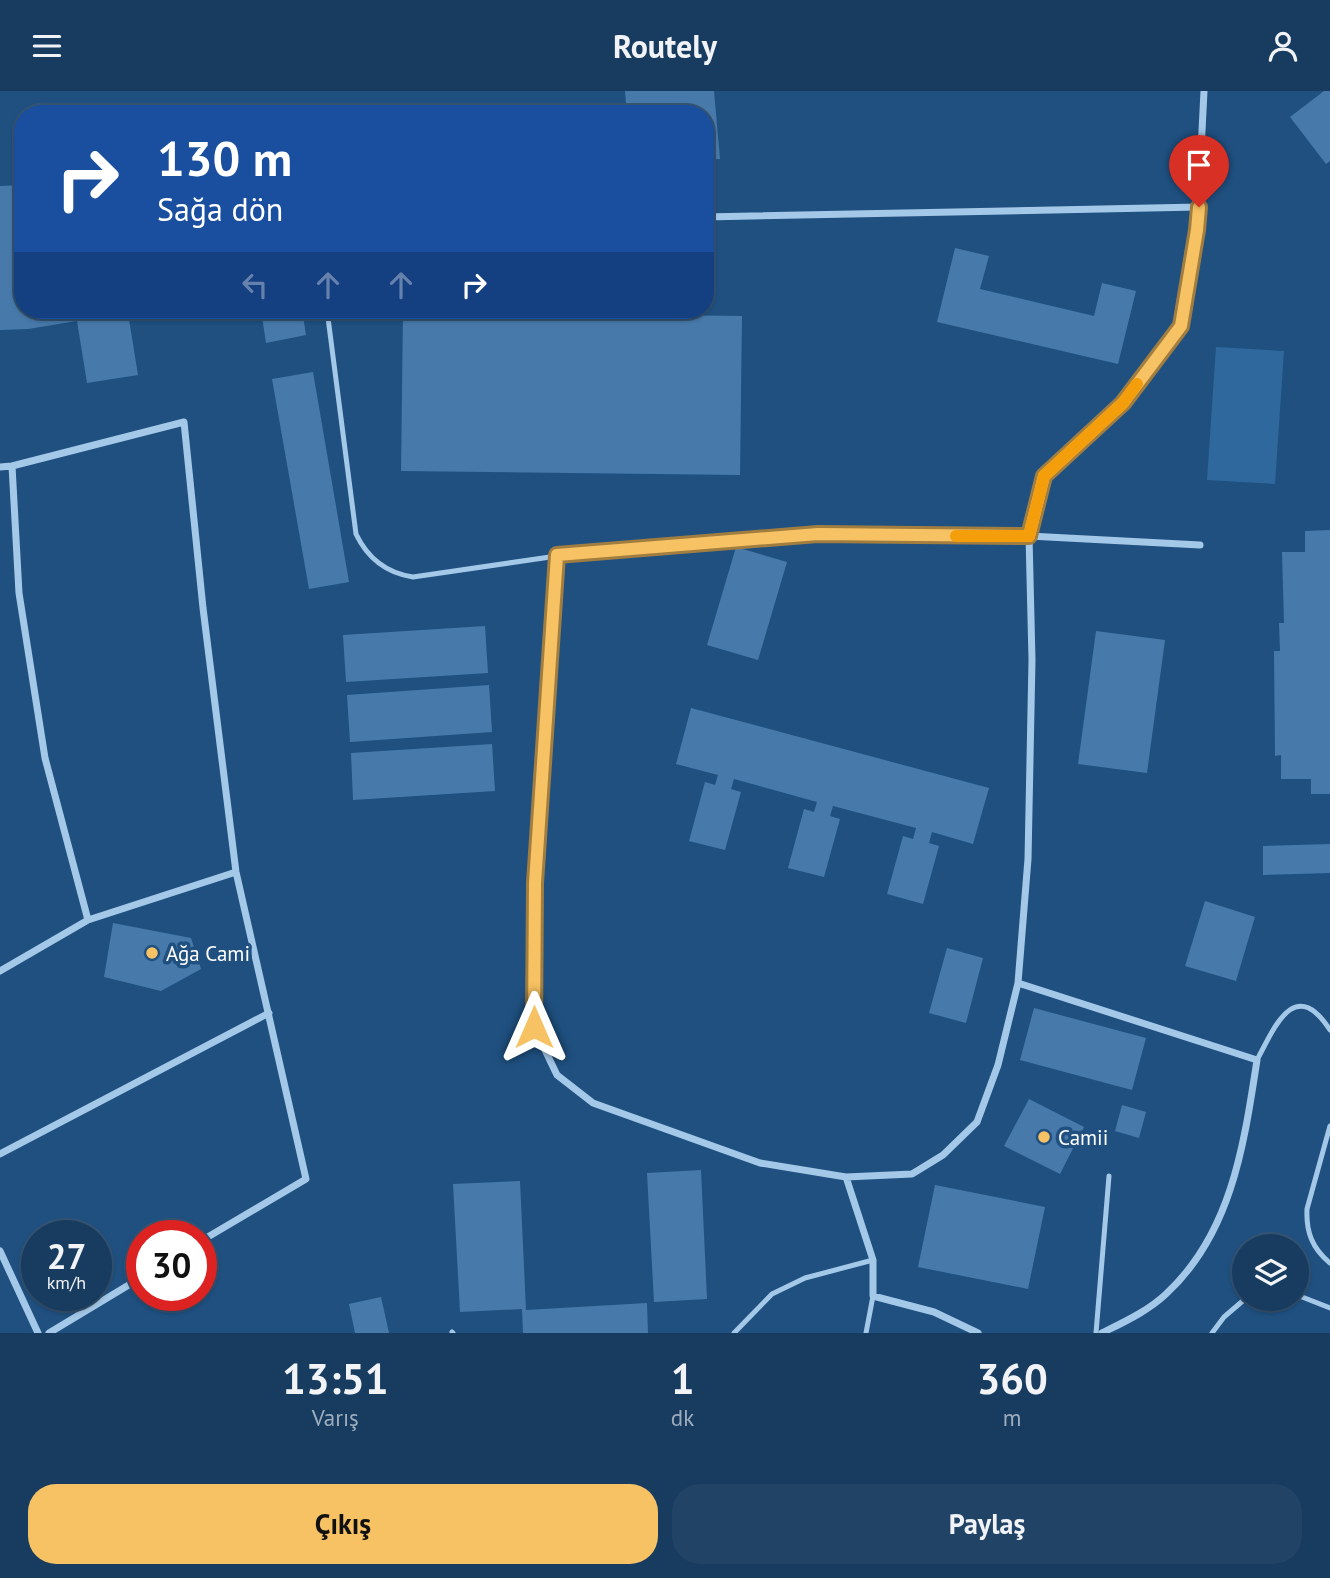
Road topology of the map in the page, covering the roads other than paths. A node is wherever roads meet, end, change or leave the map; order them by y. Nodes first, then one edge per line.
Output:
1 (1204, 91) edge
2 (1199, 207) junction
3 (714, 217) edge
4 (328, 319) edge
5 (12, 466) junction
6 (0, 467) edge
7 (1029, 536) junction
8 (1200, 545) dead end
9 (557, 555) junction
10 (236, 872) junction
11 (88, 920) junction
12 (0, 971) edge
13 (1018, 983) junction
14 (269, 1013) junction
15 (1330, 1030) edge
16 (1257, 1060) junction
17 (1330, 1126) edge
18 (0, 1154) edge
19 (1109, 1176) dead end
20 (846, 1177) junction
21 (217, 1232) edge
22 (0, 1251) edge
23 (873, 1260) junction
24 (1330, 1263) edge
25 (126, 1287) edge
26 (873, 1296) junction
27 (1309, 1300) edge
28 (1330, 1308) edge
29 (1232, 1310) edge
30 (38, 1333) edge
31 (49, 1333) edge
32 (734, 1333) edge
33 (866, 1333) edge
34 (978, 1333) edge
35 (1096, 1333) edge
36 (1102, 1333) edge
37 (1212, 1333) edge

1 - 2 street
2 - 3 street
2 - 7 street
4 - 9 lane
5 - 6 street
5 - 10 street
5 - 11 street
7 - 8 street
7 - 9 street
7 - 13 street
9 - 20 street
10 - 11 street
10 - 14 street
11 - 12 street
13 - 16 street
13 - 20 street
14 - 18 street
14 - 21 street
15 - 16 lane
16 - 36 street
17 - 24 lane
19 - 35 lane
20 - 23 street
22 - 30 street
23 - 26 street
23 - 32 lane
25 - 31 street
26 - 33 lane
26 - 34 street
27 - 28 lane
29 - 37 lane

